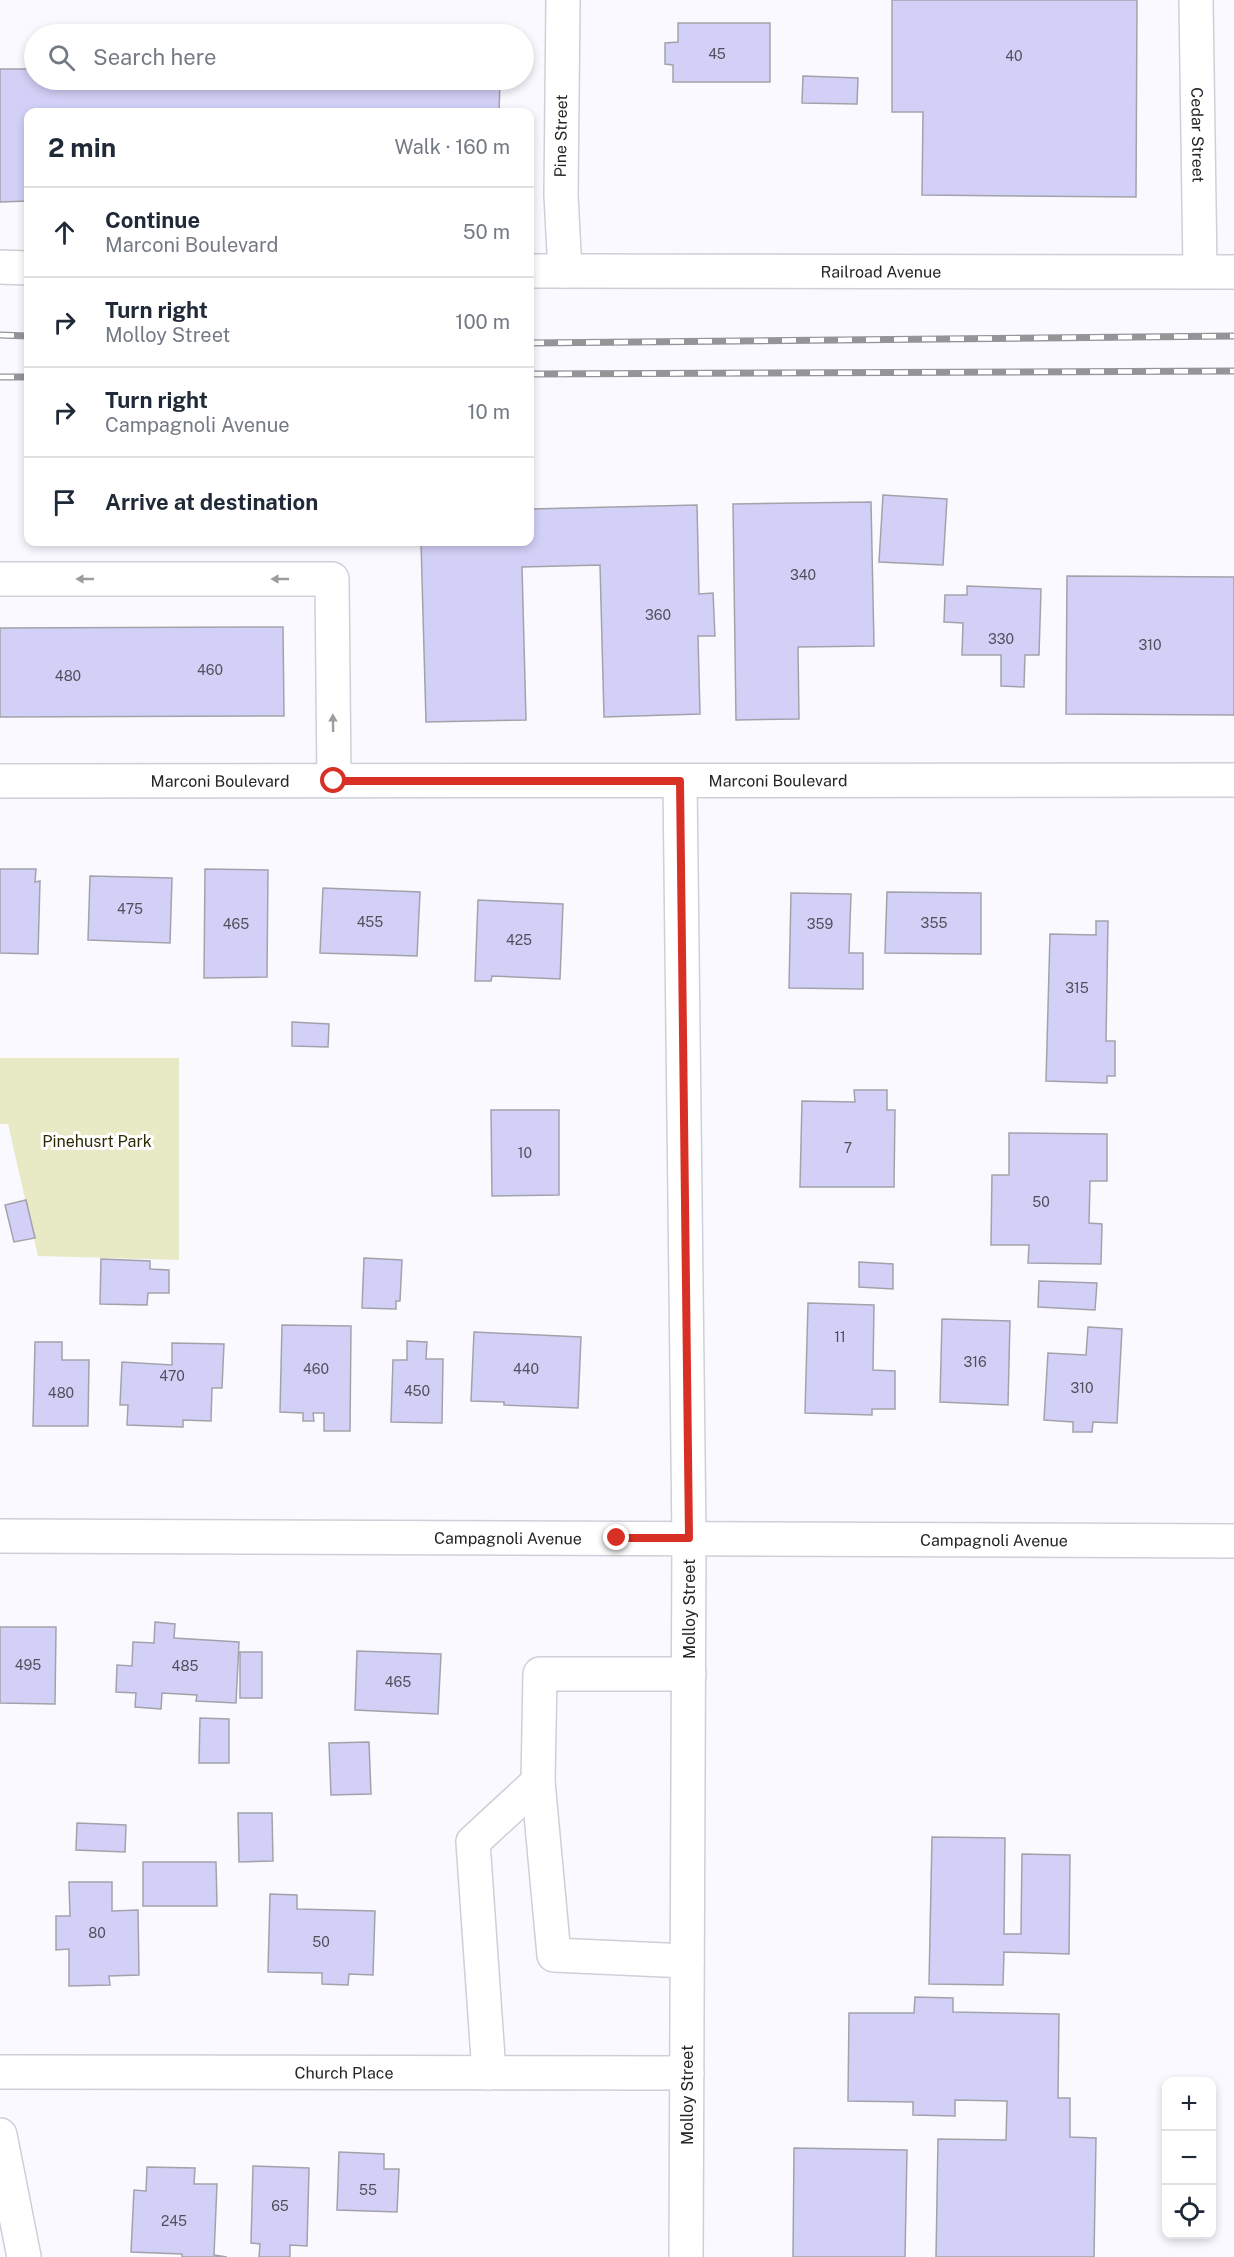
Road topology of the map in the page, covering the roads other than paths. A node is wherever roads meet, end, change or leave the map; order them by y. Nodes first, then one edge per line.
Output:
1 (563, 0) edge
2 (1196, 0) edge
3 (0, 267) edge
4 (24, 268) edge
5 (534, 271) edge
6 (565, 271) junction
7 (1200, 271) junction
8 (1234, 272) edge
9 (0, 579) edge
10 (1234, 780) edge
11 (0, 781) edge
12 (334, 781) junction
13 (680, 781) junction
14 (0, 1536) edge
15 (689, 1538) junction
16 (1234, 1541) edge
17 (689, 1674) junction
18 (538, 1782) junction
19 (687, 1961) junction
20 (0, 2072) edge
21 (489, 2073) junction
22 (687, 2073) junction
23 (0, 2135) edge
24 (24, 2257) edge
25 (686, 2257) edge

1 - 6 street, Pine Street
2 - 7 street, Cedar Street
3 - 4 street
5 - 6 street, Railroad Avenue
6 - 7 street, Railroad Avenue
7 - 8 street, Railroad Avenue
12 -> 9 street
10 - 13 street, Marconi Boulevard
11 - 12 street, Marconi Boulevard
12 - 13 street, Marconi Boulevard
13 - 15 street, Molloy Street
14 - 15 street, Campagnoli Avenue
15 - 16 street, Campagnoli Avenue
15 - 17 street, Molloy Street
17 - 18 street
17 - 19 street, Molloy Street
18 - 19 street
18 - 21 street
19 - 22 street, Molloy Street
20 - 21 street, Church Place
21 - 22 street, Church Place
22 - 25 street, Molloy Street
23 - 24 street

